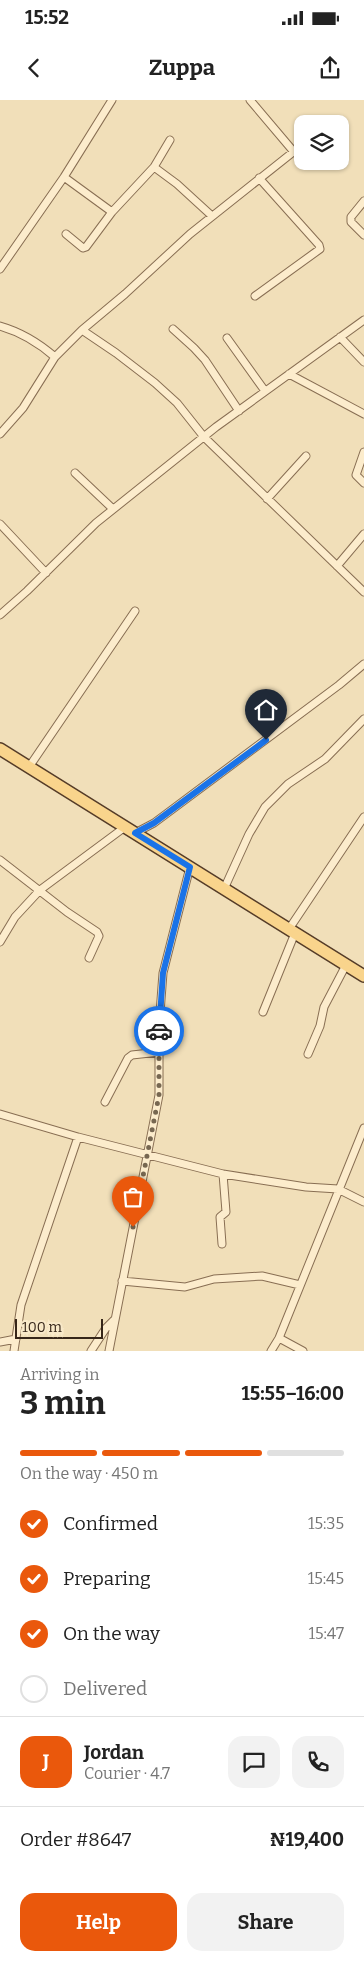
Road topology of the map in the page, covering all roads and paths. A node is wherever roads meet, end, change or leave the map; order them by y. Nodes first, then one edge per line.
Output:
1 (112, 100) edge
2 (250, 100) edge
3 (170, 140) dead end
4 (294, 152) joint
5 (154, 167) junction
6 (64, 177) junction
7 (259, 178) junction
8 (364, 201) edge
9 (112, 212) junction
10 (212, 216) junction
11 (66, 234) dead end
12 (364, 235) edge
13 (0, 269) edge
14 (255, 296) dead end
15 (364, 320) edge
16 (0, 326) edge
17 (173, 329) dead end
18 (82, 330) junction
19 (340, 337) junction
20 (227, 338) dead end
21 (55, 357) junction
22 (364, 362) edge
23 (289, 374) junction
24 (265, 391) junction
25 (239, 411) junction
26 (364, 414) edge
27 (0, 434) edge
28 (204, 437) junction
29 (364, 452) edge
30 (306, 456) dead end
31 (75, 473) dead end
32 (364, 483) edge
33 (267, 500) junction
34 (113, 509) junction
35 (0, 524) edge
36 (364, 534) edge
37 (337, 566) junction
38 (46, 573) junction
39 (364, 592) edge
40 (2, 610) edge
41 (135, 612) dead end
42 (364, 664) edge
43 (364, 719) edge
44 (0, 749) edge
45 (29, 767) junction
46 (364, 817) edge
47 (130, 830) junction
48 (0, 860) edge
49 (190, 867) junction
50 (224, 889) junction
51 (40, 890) junction
52 (292, 931) junction
53 (0, 942) edge
54 (89, 958) dead end
55 (346, 965) junction
56 (364, 975) edge
57 (263, 1012) dead end
58 (159, 1052) junction
59 (308, 1054) dead end
60 (105, 1102) dead end
61 (0, 1114) edge
62 (364, 1128) edge
63 (78, 1137) junction
64 (148, 1154) junction
65 (223, 1174) junction
66 (338, 1189) junction
67 (364, 1202) edge
68 (222, 1244) dead end
69 (122, 1282) junction
70 (300, 1285) junction
71 (114, 1320) junction
72 (279, 1338) junction
73 (16, 1339) junction
74 (0, 1342) edge
75 (14, 1351) edge
76 (91, 1351) edge
77 (109, 1351) edge
78 (271, 1351) edge
79 (303, 1351) edge

1 - 6 street
2 - 4 street
3 - 5 street
4 - 7 street
5 - 9 street
5 - 10 street
6 - 9 street
6 - 13 street
7 - 10 street
7 - 14 street
8 - 12 street
9 - 11 street
10 - 18 street
15 - 19 street
16 - 21 street
17 - 25 street
18 - 21 street
18 - 28 street
19 - 22 street
19 - 23 street
20 - 24 street
21 - 27 street
23 - 24 street
23 - 26 street
24 - 25 street
25 - 28 street
28 - 33 street
28 - 34 street
29 - 32 street
30 - 33 street
31 - 34 street
33 - 37 street
34 - 38 street
35 - 38 street
36 - 37 street
37 - 39 street
38 - 40 street
41 - 45 street
42 - 47 street
43 - 50 street
44 - 45 main road
45 - 47 main road
46 - 52 street
47 - 49 main road
47 - 51 street
48 - 51 street
49 - 50 main road
49 - 58 street
50 - 52 main road
51 - 53 street
51 - 54 street
52 - 55 main road
52 - 57 street
55 - 56 main road
55 - 59 street
58 - 60 street
58 - 64 street
61 - 63 street
62 - 66 street
63 - 64 street
63 - 73 street
64 - 65 street
64 - 69 street
65 - 66 street
65 - 68 street
66 - 67 street
66 - 70 street
69 - 70 street
69 - 71 street
70 - 72 street
71 - 76 street
71 - 77 street
72 - 78 street
72 - 79 street
73 - 74 street
73 - 75 street

